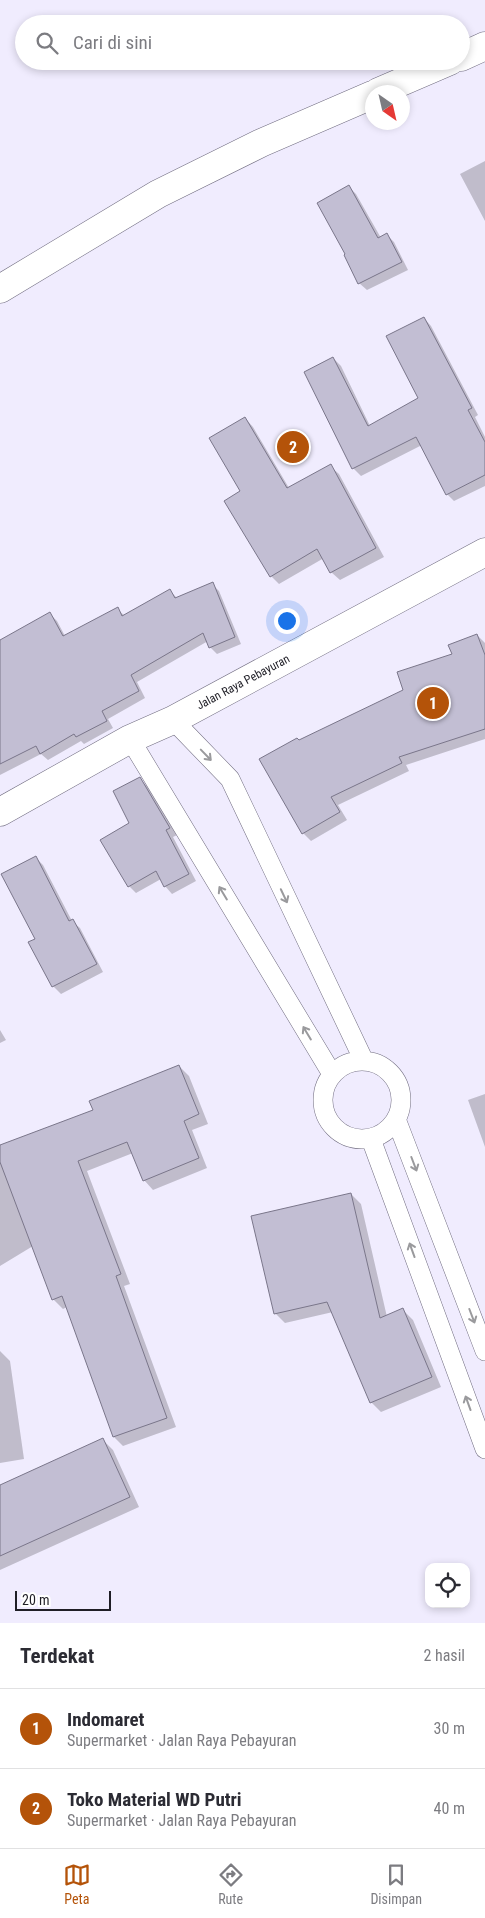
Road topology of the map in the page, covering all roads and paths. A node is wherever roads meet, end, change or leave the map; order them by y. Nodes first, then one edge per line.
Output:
1 (485, 46) edge
2 (470, 53) edge
3 (429, 70) edge
4 (394, 85) edge
5 (365, 98) edge
6 (0, 289) edge
7 (485, 552) edge
8 (172, 720) junction
9 (130, 739) junction
10 (0, 812) edge
11 (364, 1061) junction
12 (332, 1074) junction
13 (396, 1119) junction
14 (372, 1139) junction
15 (485, 1351) edge
16 (485, 1449) edge

1 - 2 main road
3 - 4 main road
5 - 6 main road
7 - 8 main road, Jalan Raya Pebayuran
8 - 9 main road, Jalan Raya Pebayuran
8 -> 11 lane
9 - 10 main road, Jalan Raya Pebayuran
12 -> 9 lane
11 - 12 lane
11 - 13 lane
12 - 14 lane
13 - 14 lane
13 -> 15 lane
16 -> 14 lane

